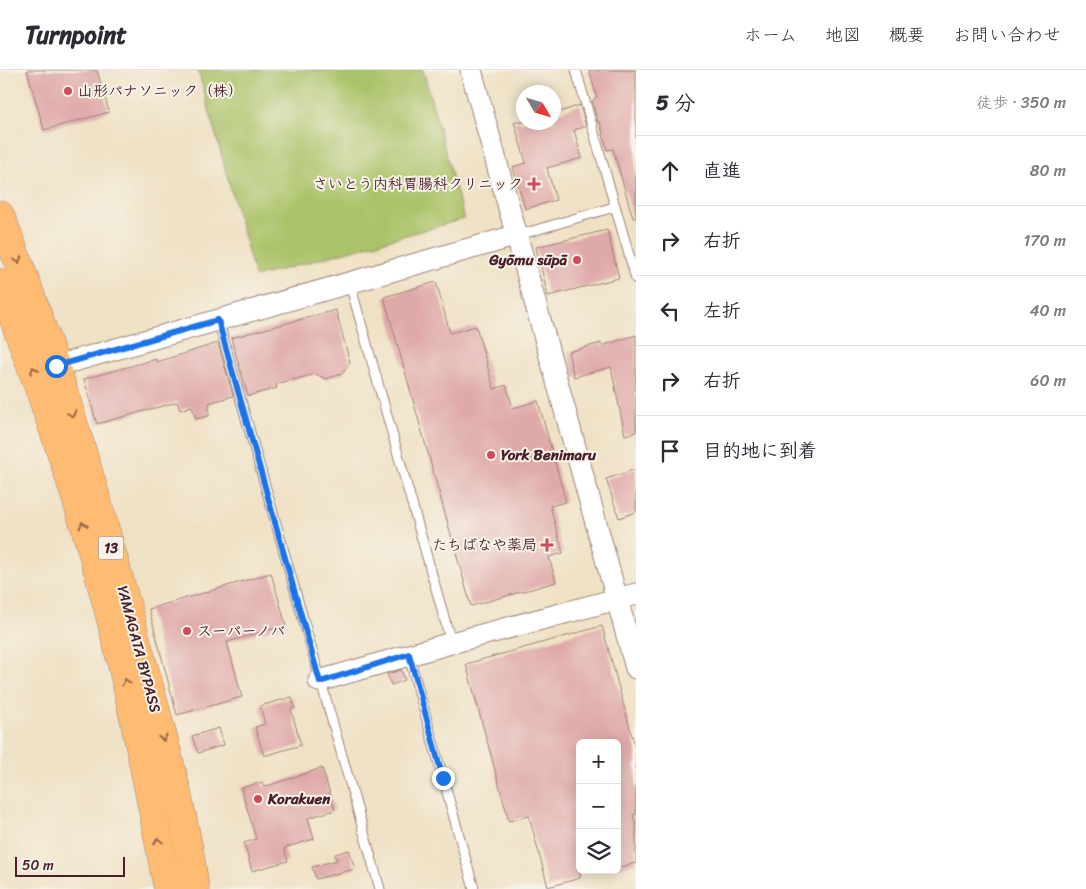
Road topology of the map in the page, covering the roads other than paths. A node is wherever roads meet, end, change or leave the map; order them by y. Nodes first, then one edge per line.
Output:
1 (471, 70) edge
2 (576, 70) edge
3 (614, 207) junction
4 (0, 215) edge
5 (518, 235) junction
6 (636, 279) edge
7 (0, 283) edge
8 (350, 284) junction
9 (218, 320) junction
10 (56, 366) junction
11 (626, 596) edge
12 (451, 642) junction
13 (409, 654) junction
14 (636, 668) edge
15 (320, 682) junction
16 (168, 889) edge
17 (195, 889) edge
18 (380, 889) edge
19 (474, 889) edge

1 - 5 street
2 - 3 lane
3 - 5 lane
3 - 6 lane
4 -> 10 highway, YAMAGATA BYPASS / 13
5 - 8 street
5 - 11 street
16 -> 7 highway, YAMAGATA BYPASS / 13
8 - 9 street
8 - 12 lane
9 - 10 street
9 - 15 lane
10 -> 17 highway, YAMAGATA BYPASS / 13
11 - 12 street
11 - 14 street
12 - 13 street
13 - 15 street
13 - 19 lane
15 - 18 lane

